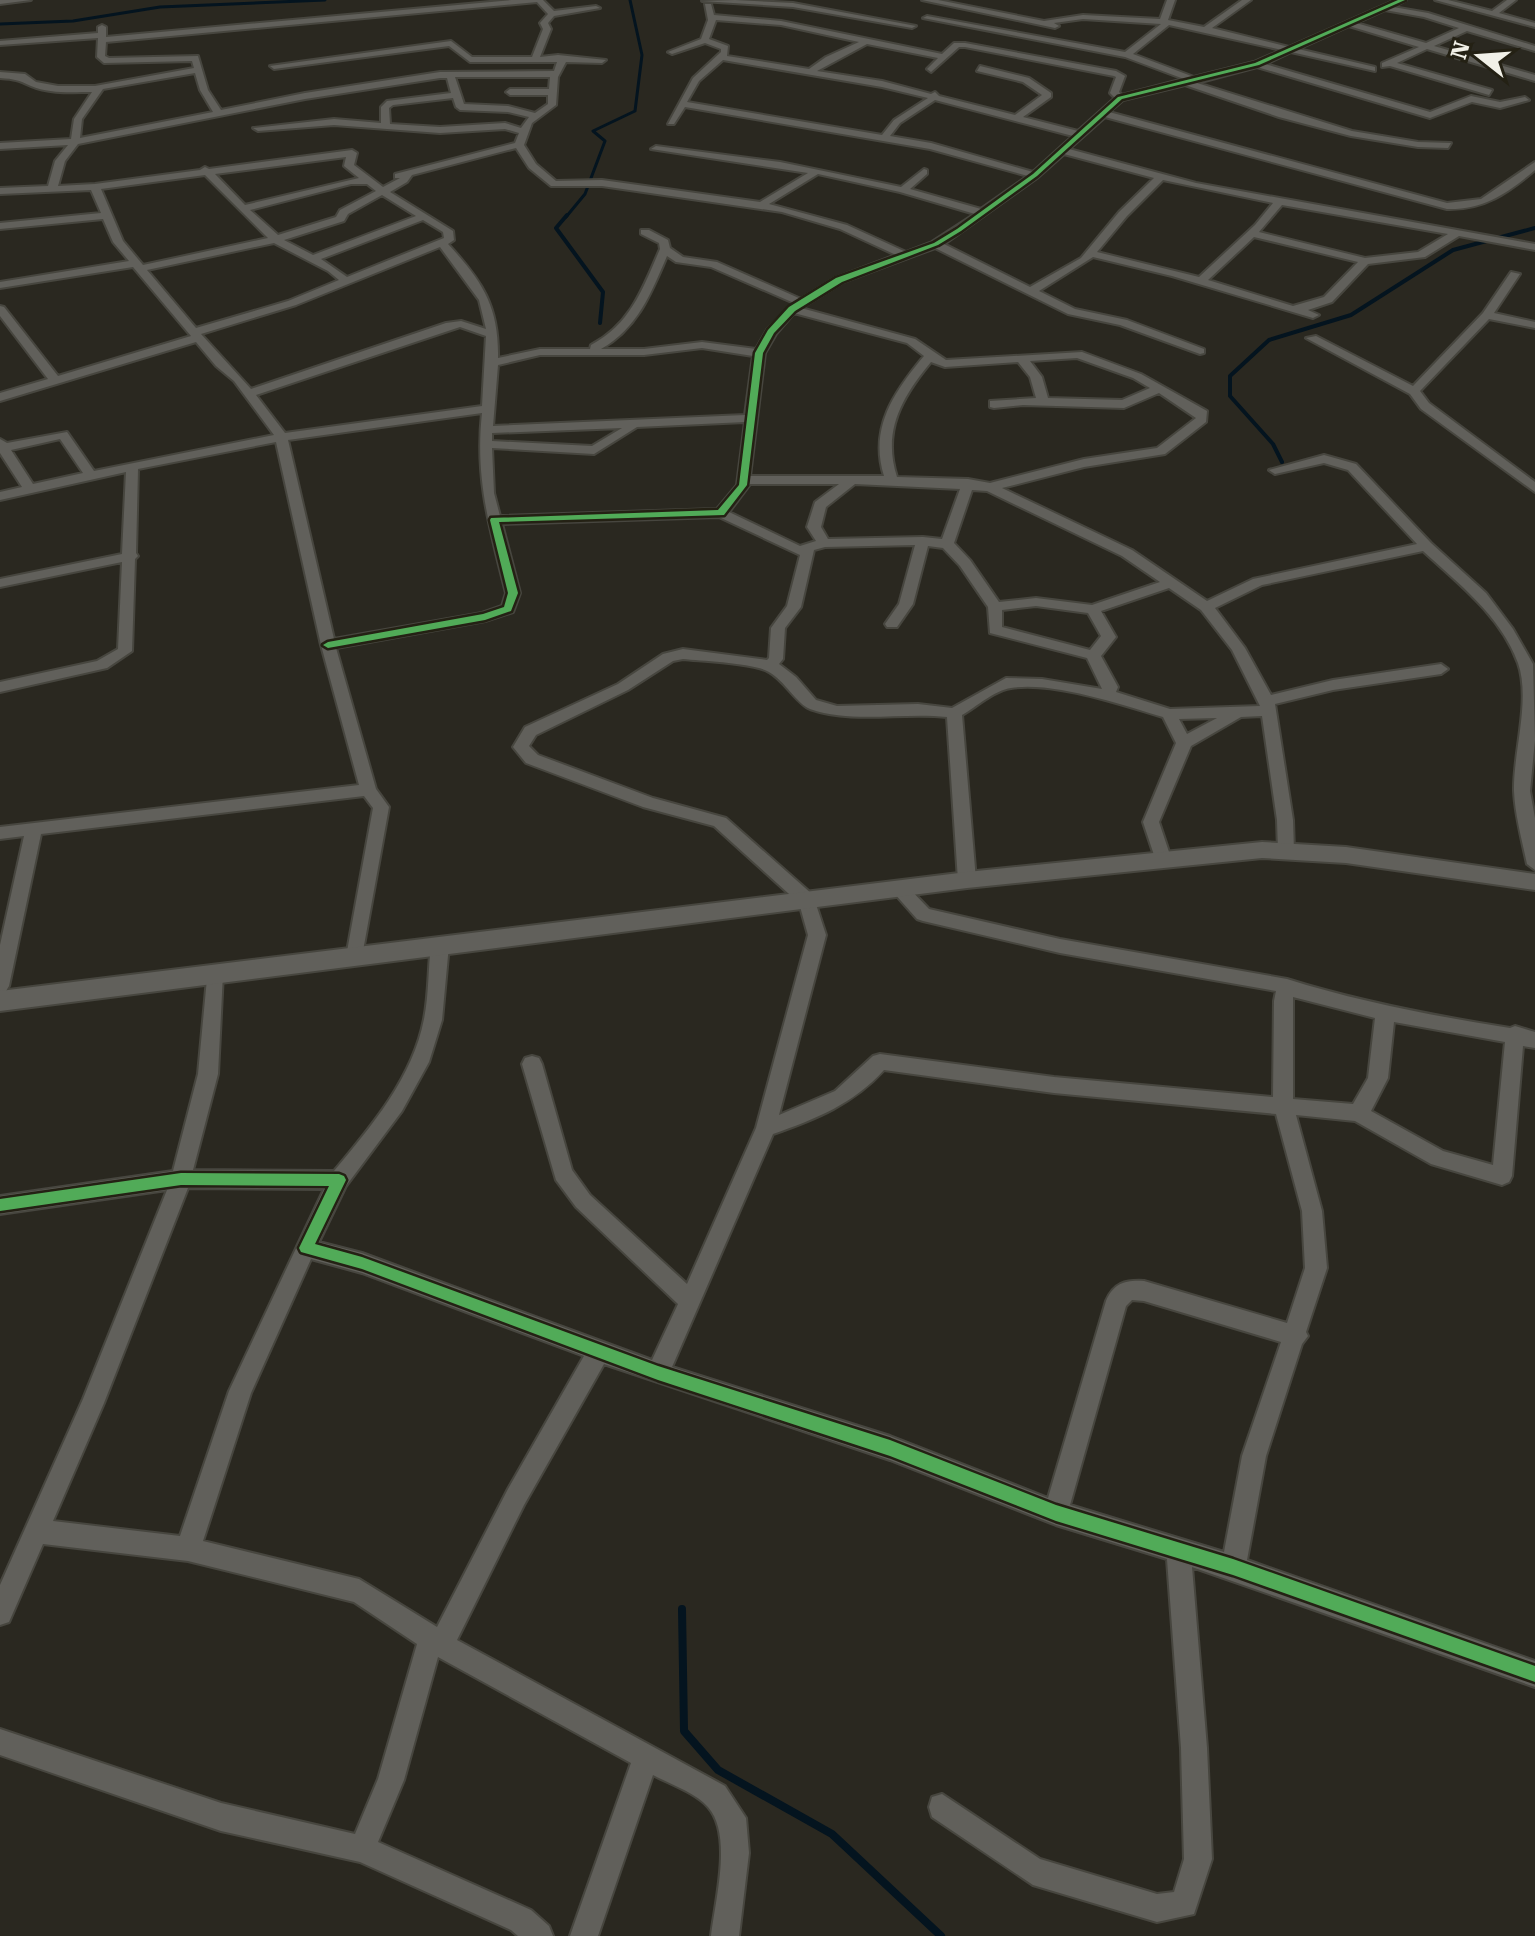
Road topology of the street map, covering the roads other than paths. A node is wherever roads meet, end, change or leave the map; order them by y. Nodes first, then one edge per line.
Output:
1 (27, 0) edge
2 (538, 0) edge
3 (706, 0) edge
4 (926, 0) edge
5 (970, 0) edge
6 (1171, 0) edge
7 (1247, 0) edge
8 (1401, 0) edge
9 (1439, 0) edge
10 (1512, 0) edge
11 (1110, 1) edge
12 (0, 2) edge
13 (942, 4) junction
14 (961, 6) junction
15 (596, 8) dead end
16 (1386, 8) junction
17 (824, 10) junction
18 (552, 14) junction
19 (1117, 14) junction
20 (1493, 14) junction
21 (1037, 16) junction
22 (711, 17) junction
23 (850, 17) junction
24 (927, 18) junction
25 (1166, 21) junction
26 (1347, 23) junction
27 (1535, 25) edge
28 (798, 26) junction
29 (912, 26) junction
30 (1207, 28) junction
31 (1466, 28) junction
32 (996, 30) junction
33 (101, 34) junction
34 (823, 34) junction
35 (1018, 34) junction
36 (1493, 38) junction
37 (1535, 39) edge
38 (704, 42) junction
39 (864, 42) junction
40 (0, 43) edge
41 (878, 45) junction
42 (1432, 45) junction
43 (978, 47) junction
44 (1291, 48) junction
45 (1535, 49) edge
46 (672, 52) dead end
47 (1127, 55) junction
48 (536, 57) junction
49 (721, 57) junction
50 (943, 57) junction
51 (502, 58) junction
52 (558, 58) junction
53 (470, 59) junction
54 (602, 60) dead end
55 (1044, 60) junction
56 (135, 61) junction
57 (1389, 63) junction
58 (1257, 64) junction
59 (274, 66) dead end
60 (931, 69) dead end
61 (980, 69) dead end
62 (1372, 69) junction
63 (199, 70) junction
64 (811, 72) junction
65 (467, 73) junction
66 (500, 73) junction
67 (556, 74) junction
68 (0, 75) edge
69 (450, 75) junction
70 (1359, 75) dead end
71 (1535, 78) edge
72 (1026, 80) junction
73 (129, 81) junction
74 (1345, 81) dead end
75 (1191, 82) junction
76 (202, 83) junction
77 (189, 84) dead end
78 (176, 86) dead end
79 (1332, 86) junction
80 (99, 89) junction
81 (510, 92) junction
82 (552, 92) junction
83 (457, 95) junction
84 (935, 95) junction
85 (1120, 98) junction
86 (91, 101) junction
87 (1530, 101) edge
88 (685, 104) junction
89 (508, 109) junction
90 (218, 113) junction
91 (1105, 114) junction
92 (536, 116) junction
93 (1018, 117) junction
94 (671, 122) dead end
95 (386, 125) junction
96 (258, 128) dead end
97 (522, 131) junction
98 (1081, 135) junction
99 (884, 138) junction
100 (75, 142) junction
101 (519, 145) junction
102 (1448, 145) dead end
103 (0, 146) edge
104 (656, 149) dead end
105 (1064, 151) junction
106 (1535, 165) edge
107 (205, 170) junction
108 (816, 171) junction
109 (924, 172) dead end
110 (408, 174) junction
111 (1035, 175) junction
112 (1161, 177) junction
113 (368, 182) junction
114 (95, 187) junction
115 (52, 188) junction
116 (905, 188) junction
117 (0, 191) edge
118 (382, 191) junction
119 (1281, 200) junction
120 (763, 204) junction
121 (245, 208) junction
122 (982, 213) junction
123 (106, 216) junction
124 (424, 216) junction
125 (0, 226) edge
126 (645, 232) dead end
127 (1459, 232) junction
128 (1250, 233) junction
129 (276, 239) junction
130 (441, 243) junction
131 (936, 244) junction
132 (1535, 247) edge
133 (665, 249) junction
134 (1090, 253) junction
135 (906, 256) junction
136 (310, 260) junction
137 (1365, 261) junction
138 (140, 266) junction
139 (1515, 274) dead end
140 (1201, 281) junction
141 (346, 282) junction
142 (0, 285) edge
143 (1031, 291) junction
144 (797, 306) junction
145 (1283, 306) junction
146 (0, 309) edge
147 (1313, 315) dead end
148 (1487, 315) junction
149 (1535, 325) edge
150 (198, 334) junction
151 (490, 334) junction
152 (1312, 338) dead end
153 (589, 349) junction
154 (1200, 351) dead end
155 (759, 353) junction
156 (930, 356) junction
157 (1022, 359) junction
158 (489, 363) junction
159 (54, 379) junction
160 (1161, 388) junction
161 (1414, 391) junction
162 (248, 394) junction
163 (0, 397) edge
164 (1043, 402) junction
165 (994, 404) dead end
166 (486, 409) junction
167 (752, 418) junction
168 (637, 425) junction
169 (281, 437) junction
170 (483, 437) junction
171 (2, 445) edge
172 (132, 469) junction
173 (1275, 470) dead end
174 (91, 475) junction
175 (743, 480) junction
176 (892, 480) junction
177 (850, 482) junction
178 (968, 483) junction
179 (990, 487) junction
180 (1535, 488) edge
181 (30, 489) junction
182 (0, 496) edge
183 (721, 513) junction
184 (494, 520) junction
185 (923, 541) junction
186 (824, 543) junction
187 (947, 544) junction
188 (1426, 546) junction
189 (808, 551) junction
190 (131, 556) junction
191 (0, 583) edge
192 (1171, 583) junction
193 (995, 607) junction
194 (1206, 607) junction
195 (1093, 609) junction
196 (892, 624) dead end
197 (328, 645) junction
198 (1093, 655) junction
199 (770, 665) junction
200 (1441, 669) dead end
201 (0, 687) edge
202 (1108, 695) junction
203 (1268, 706) junction
204 (1241, 711) junction
205 (954, 713) junction
206 (1169, 714) junction
207 (1184, 743) junction
208 (368, 790) junction
209 (34, 829) junction
210 (0, 833) edge
211 (1286, 851) junction
212 (1163, 858) junction
213 (1535, 864) edge
214 (967, 880) junction
215 (1535, 882) edge
216 (900, 889) junction
217 (807, 900) junction
218 (440, 945) junction
219 (355, 957) junction
220 (214, 973) junction
221 (0, 986) edge
222 (1287, 986) junction
223 (0, 1001) edge
224 (1385, 1012) junction
225 (1525, 1037) edge
226 (532, 1064) dead end
227 (1283, 1105) junction
228 (1358, 1113) junction
229 (766, 1128) junction
230 (181, 1179) junction
231 (339, 1180) junction
232 (0, 1205) edge
233 (306, 1248) junction
234 (690, 1301) junction
235 (1297, 1336) junction
236 (599, 1352) junction
237 (658, 1373) junction
238 (1056, 1513) junction
239 (38, 1531) junction
240 (188, 1549) junction
241 (1179, 1552) junction
242 (1233, 1567) junction
243 (0, 1613) edge
244 (436, 1642) junction
245 (1535, 1674) edge
246 (0, 1742) edge
247 (646, 1758) junction
248 (942, 1807) dead end
249 (362, 1849) junction
250 (535, 1935) edge
251 (584, 1936) edge
252 (725, 1936) edge

1 - 12 street
2 - 18 street
2 - 33 street
3 - 17 street
3 - 22 street
4 - 13 street
5 - 14 street
6 - 25 street
7 - 30 street
8 - 16 street
9 - 20 street
10 - 20 street
11 - 19 street
13 - 14 street
13 - 24 street
14 - 21 street
15 - 18 street
16 - 26 street
16 - 31 street
17 - 23 street
17 - 28 street
18 - 48 street
19 - 21 street
19 - 25 street
20 - 27 street
21 - 35 street
22 - 28 street
22 - 38 street
23 - 29 street
23 - 34 street
24 - 29 street
24 - 32 street
25 - 30 street
25 - 47 street
26 - 42 street
26 - 44 street
28 - 34 street
29 - 41 street
30 - 44 street
31 - 36 street
31 - 42 street
32 - 35 street
32 - 43 street
33 - 40 street
33 - 56 street
34 - 39 street
35 - 47 street
36 - 37 street
36 - 45 street
38 - 46 street
38 - 49 street
39 - 41 street
39 - 64 street
41 - 50 street
42 - 57 street
42 - 71 street
43 - 50 street
43 - 55 street
44 - 58 street
44 - 62 street
47 - 75 street
48 - 51 street
48 - 52 street
49 - 64 street
49 - 88 street
50 - 60 street
51 - 53 street
51 - 66 street
52 - 54 street
52 - 67 street
53 - 59 street
53 - 65 street
55 - 72 street
55 - 85 street
56 - 63 street
56 - 73 street
57 - 62 street
57 - 87 street
58 - 75 street
58 - 79 street
61 - 72 street
62 - 70 street
63 - 73 street
63 - 76 street
64 - 84 street
65 - 66 street
65 - 69 street
66 - 67 street
66 - 81 street
67 - 82 street
68 - 80 street
69 - 83 street
69 - 90 street
72 - 93 street
73 - 80 street
74 - 79 street
75 - 85 street
75 - 102 street
76 - 77 street
76 - 90 street
78 - 86 street
79 - 87 street
80 - 86 street
81 - 82 street
81 - 89 street
82 - 92 street
83 - 89 street
83 - 95 street
84 - 93 street
84 - 99 street
85 - 91 street
86 - 100 street
88 - 94 street
88 - 99 street
89 - 92 street
90 - 100 street
91 - 98 street
91 - 106 street
92 - 97 street
93 - 98 street
95 - 96 street
95 - 97 street
97 - 101 street
98 - 105 street
99 - 111 street
100 - 103 street
100 - 115 street
101 - 110 street
101 - 120 street
104 - 108 street
105 - 111 street
105 - 112 street
107 - 113 street
107 - 114 street
107 - 121 street
108 - 116 street
108 - 120 street
109 - 116 street
110 - 113 street
110 - 118 street
111 - 122 street
112 - 119 street
112 - 134 street
113 - 118 street
113 - 121 street
114 - 115 street
114 - 123 street
115 - 117 street
116 - 122 street
118 - 124 street
118 - 129 street
119 - 127 street
119 - 128 street
120 - 135 street
121 - 129 street
122 - 131 street
123 - 125 street
123 - 138 street
124 - 130 street
124 - 136 street
126 - 133 street
127 - 132 street
127 - 137 street
128 - 137 street
128 - 140 street
129 - 136 street
129 - 138 street
130 - 141 street
130 - 151 street
131 - 135 street
131 - 143 street
133 - 144 street
133 - 153 street
134 - 140 street
134 - 143 street
135 - 144 street
136 - 141 street
137 - 145 street
138 - 142 street
138 - 150 street
139 - 148 street
140 - 145 street
141 - 150 street
143 - 154 street
144 - 155 street
144 - 156 street
145 - 147 street
146 - 159 street
148 - 149 street
148 - 161 street
150 - 159 street
150 - 162 street
151 - 158 street
151 - 162 street
152 - 161 street
153 - 155 street
153 - 158 street
155 - 167 street
156 - 157 street
156 - 176 street
157 - 160 street
157 - 164 street
158 - 166 street
159 - 163 street
160 - 164 street
160 - 179 street
161 - 180 street
162 - 169 street
164 - 165 street
166 - 169 street
166 - 170 street
167 - 168 street
167 - 175 street
168 - 170 street
168 - 170 street
169 - 172 street
169 - 197 street
170 - 184 street
171 - 174 street
171 - 181 street
172 - 174 street
172 - 190 street
173 - 188 street
174 - 181 street
175 - 177 street
175 - 183 street
176 - 177 street
176 - 178 street
177 - 186 street
178 - 179 street
178 - 187 street
179 - 192 street
181 - 182 street
183 - 184 street
183 - 189 street
184 - 197 street
185 - 186 street
185 - 187 street
185 - 196 street
186 - 189 street
187 - 193 street
188 - 194 street
188 - 213 street
189 - 199 street
190 - 191 street
190 - 201 street
192 - 194 street
192 - 195 street
193 - 195 street
193 - 198 street
194 - 203 street
195 - 198 street
197 - 208 street
198 - 202 street
199 - 205 street
199 - 217 street
200 - 203 street
202 - 205 street
202 - 206 street
203 - 204 street
203 - 211 street
204 - 206 street
204 - 207 street
205 - 214 street
206 - 207 street
207 - 212 street
208 - 209 street
208 - 219 street
209 - 210 street
209 - 221 street
211 - 212 main road
211 - 215 main road
212 - 214 main road
214 - 216 main road
216 - 217 main road
216 - 222 street
217 - 218 main road
217 - 229 street
218 - 219 main road
218 - 231 street
219 - 220 main road
220 - 223 main road
220 - 230 street
222 - 224 street
222 - 227 street
224 - 225 street
224 - 228 street
225 - 228 street
226 - 234 street
227 - 228 street
227 - 229 street
227 - 235 street
229 - 234 street
230 - 231 street
230 - 232 street
230 - 239 street
231 - 233 street
233 - 236 street
233 - 240 street
234 - 237 street
235 - 238 street
235 - 242 street
236 - 237 street
236 - 244 street
237 - 238 street
238 - 241 street
239 - 240 street
239 - 243 street
240 - 244 street
241 - 242 street
241 - 248 street
242 - 245 street
244 - 247 street
244 - 249 street
246 - 249 street
247 - 251 street
247 - 252 street
249 - 250 street

